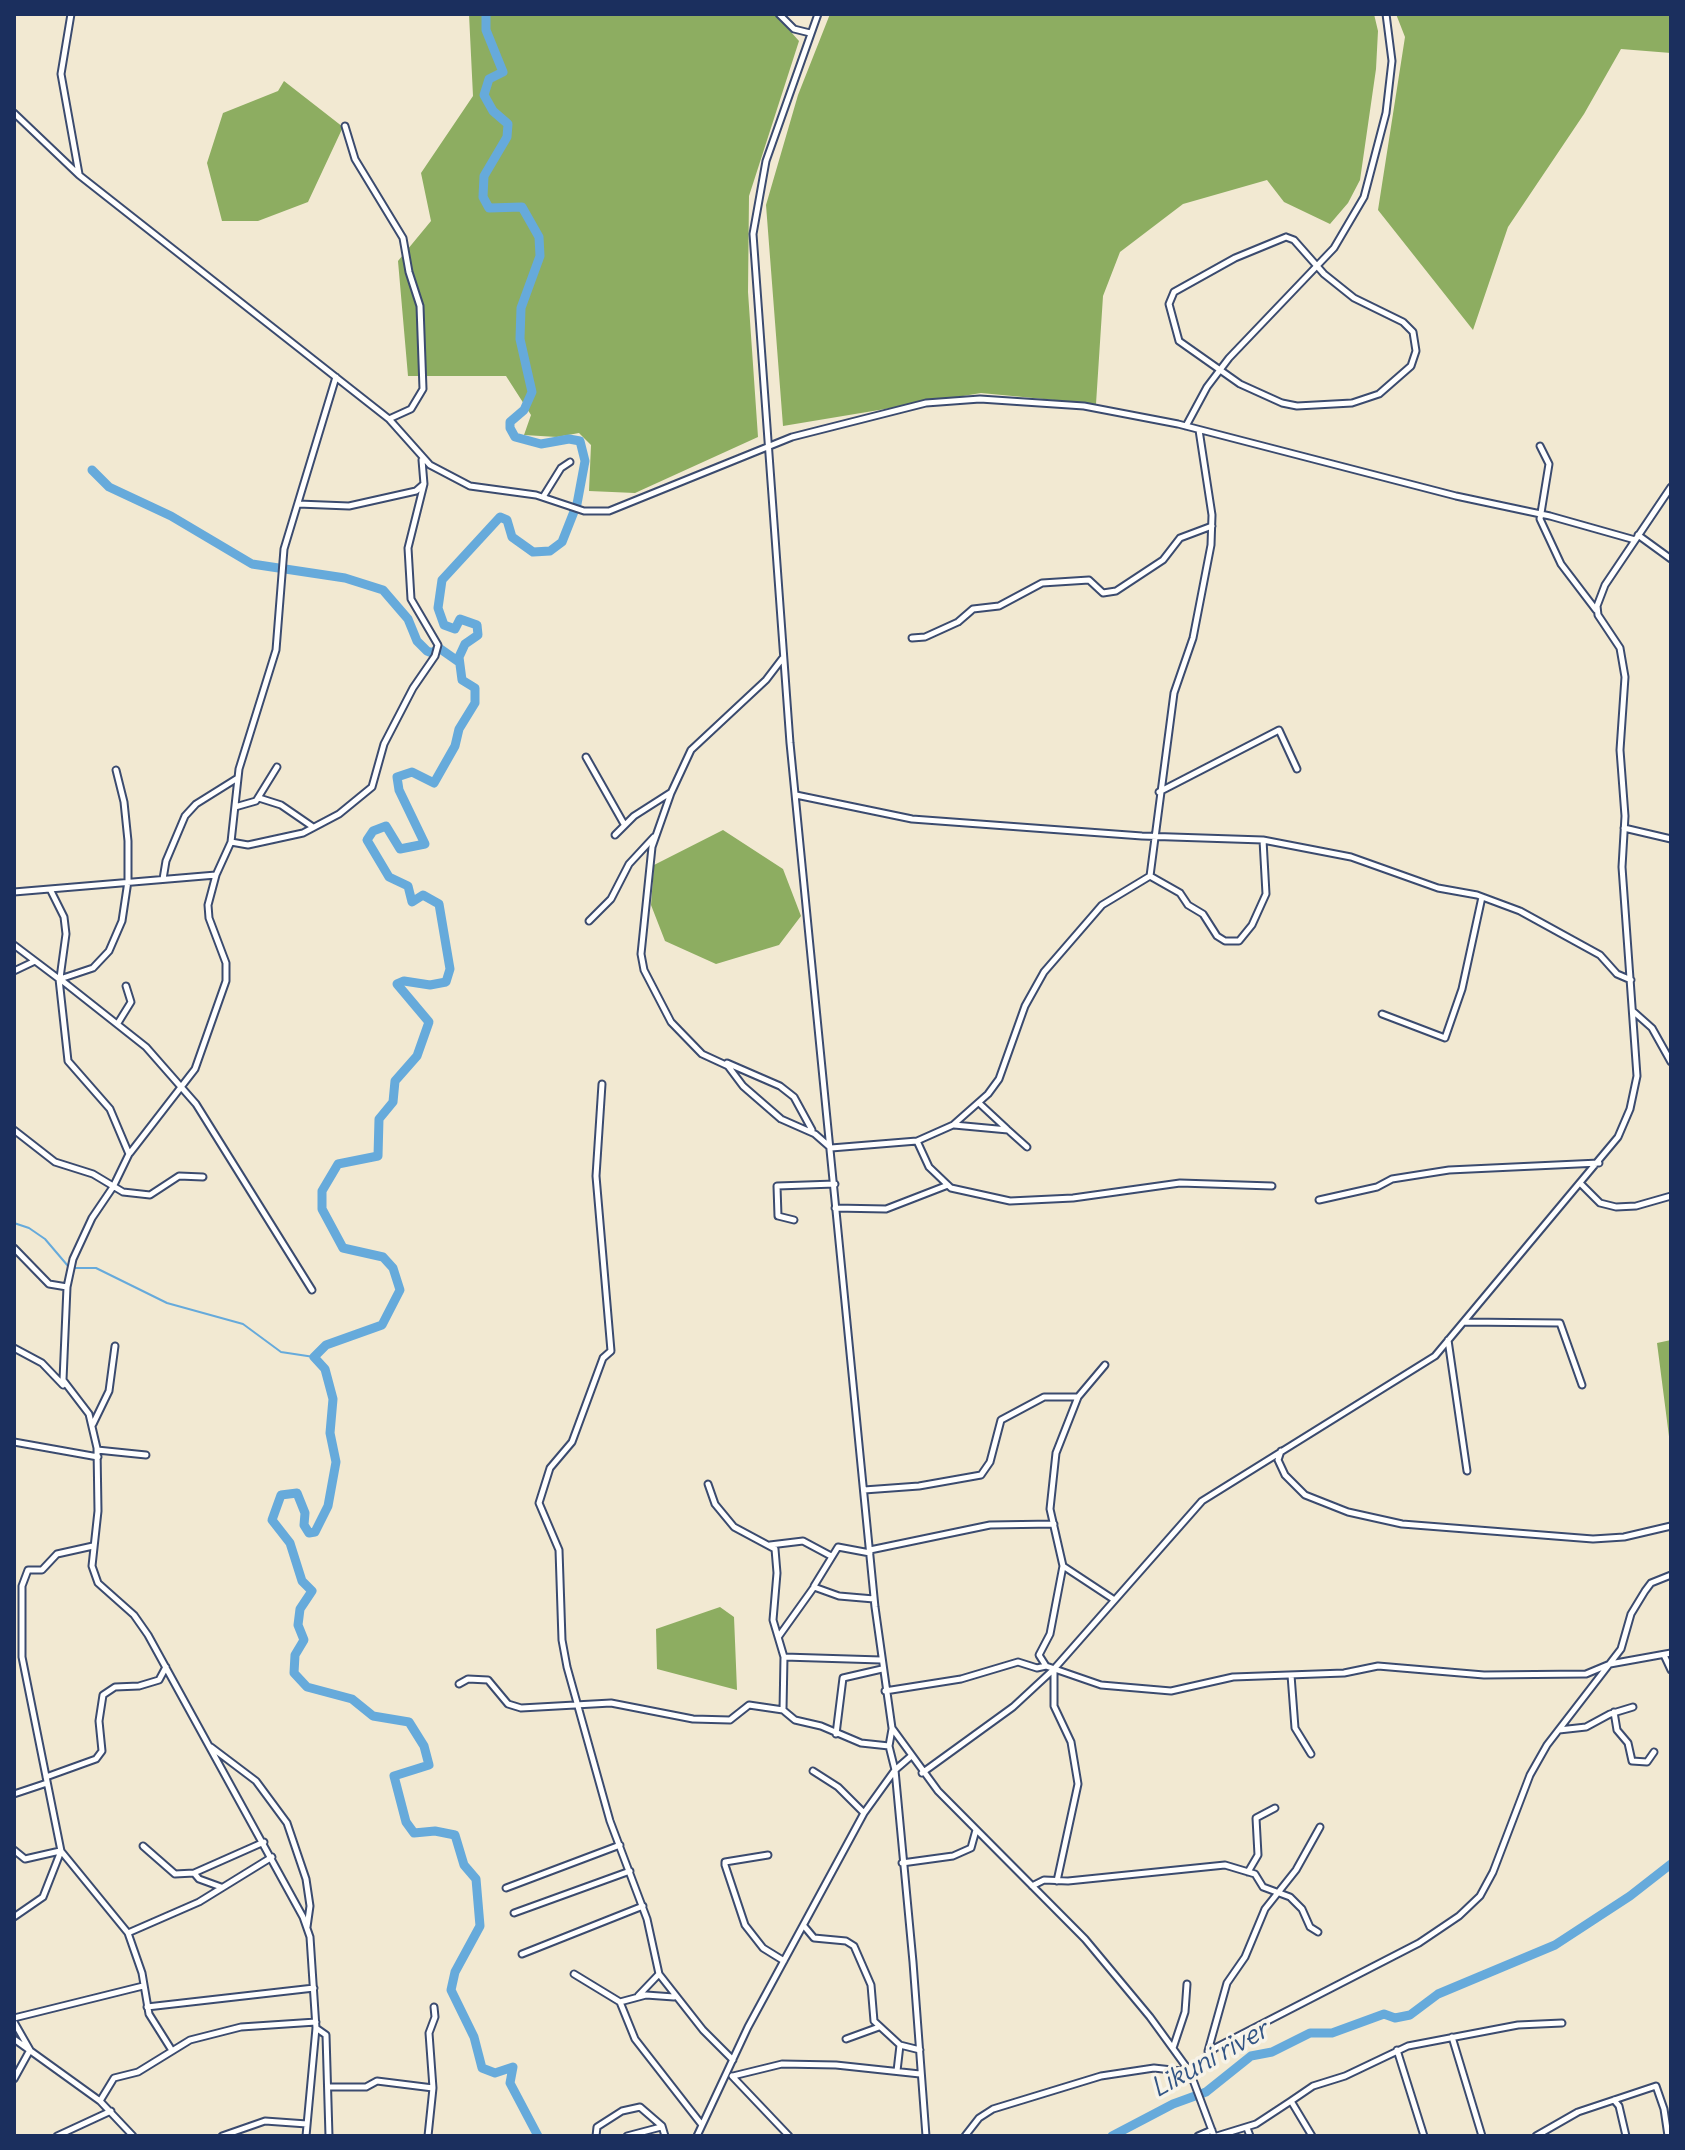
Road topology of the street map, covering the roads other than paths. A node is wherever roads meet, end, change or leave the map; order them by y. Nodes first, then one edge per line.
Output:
1 (71, 14) edge
2 (779, 14) edge
3 (818, 14) edge
4 (1386, 14) edge
5 (810, 33) junction
6 (14, 113) edge
7 (345, 126) dead end
8 (79, 175) junction
9 (1319, 266) junction
10 (1220, 371) junction
11 (336, 377) junction
12 (389, 419) junction
13 (1186, 426) junction
14 (1198, 429) junction
15 (768, 446) junction
16 (1540, 446) dead end
17 (422, 458) junction
18 (570, 462) dead end
19 (424, 484) junction
20 (1671, 487) edge
21 (543, 497) junction
22 (298, 504) junction
23 (1540, 513) junction
24 (1212, 526) junction
25 (1636, 537) junction
26 (1671, 559) edge
27 (1597, 611) junction
28 (912, 638) dead end
29 (783, 658) junction
30 (586, 757) dead end
31 (277, 767) dead end
32 (1297, 769) dead end
33 (116, 770) dead end
34 (237, 778) junction
35 (671, 793) junction
36 (1159, 793) junction
37 (796, 795) junction
38 (259, 798) junction
39 (235, 807) junction
40 (624, 824) junction
41 (313, 827) junction
42 (1624, 828) junction
43 (615, 835) dead end
44 (655, 836) junction
45 (1153, 836) junction
46 (1671, 839) edge
47 (1263, 840) junction
48 (231, 842) junction
49 (216, 875) junction
50 (1150, 876) junction
51 (163, 879) junction
52 (128, 881) junction
53 (50, 889) junction
54 (14, 892) edge
55 (1482, 897) junction
56 (589, 921) dead end
57 (14, 945) edge
58 (36, 960) junction
59 (14, 971) edge
60 (59, 979) junction
61 (1631, 980) junction
62 (126, 986) dead end
63 (1633, 1011) junction
64 (1382, 1014) dead end
65 (118, 1023) junction
66 (721, 1061) junction
67 (1671, 1062) edge
68 (602, 1084) dead end
69 (182, 1087) junction
70 (979, 1103) junction
71 (953, 1125) junction
72 (14, 1130) edge
73 (1008, 1130) junction
74 (815, 1134) junction
75 (917, 1141) junction
76 (1027, 1147) dead end
77 (831, 1148) junction
78 (129, 1154) junction
79 (1599, 1163) junction
80 (203, 1177) dead end
81 (835, 1184) junction
82 (1581, 1184) junction
83 (948, 1185) junction
84 (1272, 1186) dead end
85 (113, 1187) junction
86 (1671, 1196) edge
87 (1319, 1200) dead end
88 (835, 1208) junction
89 (794, 1220) dead end
90 (14, 1248) edge
91 (67, 1287) junction
92 (312, 1290) dead end
93 (1463, 1322) junction
94 (1448, 1340) junction
95 (115, 1346) dead end
96 (14, 1348) edge
97 (1105, 1365) dead end
98 (1582, 1385) dead end
99 (67, 1389) junction
100 (1078, 1397) junction
101 (93, 1424) junction
102 (14, 1442) edge
103 (1281, 1450) junction
104 (97, 1453) junction
105 (146, 1455) dead end
106 (1467, 1471) dead end
107 (708, 1484) dead end
108 (864, 1490) junction
109 (1054, 1524) junction
110 (1671, 1526) edge
111 (770, 1545) junction
112 (93, 1546) junction
113 (870, 1551) junction
114 (831, 1556) junction
115 (1063, 1566) junction
116 (1671, 1575) edge
117 (814, 1587) junction
118 (874, 1599) junction
119 (1113, 1599) junction
120 (779, 1637) junction
121 (1668, 1654) edge
122 (784, 1657) junction
123 (881, 1660) junction
124 (1610, 1664) junction
125 (166, 1666) junction
126 (1046, 1666) junction
127 (882, 1669) junction
128 (1054, 1669) junction
129 (1671, 1670) edge
130 (1291, 1675) junction
131 (459, 1684) dead end
132 (885, 1691) junction
133 (580, 1704) junction
134 (1633, 1707) dead end
135 (783, 1710) junction
136 (1614, 1712) junction
137 (892, 1728) junction
138 (1558, 1730) junction
139 (836, 1734) junction
140 (207, 1744) junction
141 (889, 1746) junction
142 (1654, 1752) dead end
143 (1311, 1754) dead end
144 (910, 1757) junction
145 (895, 1770) junction
146 (813, 1771) dead end
147 (922, 1773) junction
148 (46, 1780) junction
149 (14, 1794) edge
150 (1275, 1808) dead end
151 (864, 1813) junction
152 (1320, 1827) dead end
153 (976, 1829) junction
154 (264, 1842) junction
155 (620, 1845) junction
156 (143, 1846) dead end
157 (14, 1850) edge
158 (61, 1851) junction
159 (768, 1855) dead end
160 (272, 1857) junction
161 (902, 1863) junction
162 (630, 1871) junction
163 (1248, 1872) junction
164 (194, 1873) junction
165 (1057, 1881) junction
166 (1032, 1886) junction
167 (222, 1887) junction
168 (506, 1888) dead end
169 (1277, 1894) junction
170 (643, 1906) junction
171 (514, 1913) dead end
172 (14, 1917) edge
173 (804, 1926) junction
174 (307, 1927) junction
175 (1318, 1932) dead end
176 (128, 1933) junction
177 (522, 1954) dead end
178 (784, 1961) junction
179 (574, 1974) dead end
180 (659, 1974) junction
181 (1187, 1984) dead end
182 (143, 1986) junction
183 (314, 1988) junction
184 (638, 1996) junction
185 (674, 1997) junction
186 (620, 2002) junction
187 (147, 2007) junction
188 (434, 2007) dead end
189 (14, 2020) edge
190 (1562, 2023) dead end
191 (316, 2025) junction
192 (880, 2027) junction
193 (1452, 2036) junction
194 (14, 2039) edge
195 (846, 2039) dead end
196 (900, 2045) junction
197 (1173, 2048) junction
198 (171, 2049) junction
199 (30, 2050) junction
200 (920, 2050) junction
201 (1397, 2050) junction
202 (1208, 2052) junction
203 (733, 2060) junction
204 (897, 2071) junction
205 (1190, 2072) junction
206 (730, 2074) junction
207 (920, 2074) junction
208 (14, 2079) edge
209 (329, 2087) junction
210 (433, 2088) junction
211 (1613, 2100) junction
212 (100, 2101) junction
213 (1291, 2101) junction
214 (111, 2111) junction
215 (307, 2124) junction
216 (702, 2125) junction
217 (662, 2126) junction
218 (1247, 2128) junction
219 (1214, 2134) edge
220 (57, 2136) edge
221 (133, 2136) edge
222 (222, 2136) edge
223 (306, 2136) edge
224 (329, 2136) edge
225 (428, 2136) edge
226 (596, 2136) edge
227 (627, 2136) edge
228 (665, 2136) edge
229 (697, 2136) edge
230 (789, 2136) edge
231 (926, 2136) edge
232 (965, 2136) edge
233 (1198, 2136) edge
234 (1250, 2136) edge
235 (1312, 2136) edge
236 (1424, 2136) edge
237 (1482, 2136) edge
238 (1536, 2136) edge
239 (1626, 2136) edge
240 (1668, 2136) edge

1 - 8 street
2 - 5 street
3 - 5 street
4 - 9 street
5 - 15 street
6 - 8 street
7 - 12 street
8 - 11 street
9 - 10 street
9 - 10 street
9 - 10 street
10 - 13 street
11 - 12 street
11 - 22 street
12 - 17 street
13 - 14 street
13 - 15 street
14 - 23 street
14 - 24 street
15 - 21 street
15 - 29 street
16 - 23 street
17 - 19 street
17 - 21 street
18 - 21 street
19 - 22 street
19 - 41 street
20 - 25 street
22 - 34 street
23 - 25 street
23 - 27 street
24 - 28 street
24 - 36 street
25 - 26 street
25 - 27 street
27 - 42 street
29 - 35 street
29 - 37 street
30 - 40 street
31 - 38 street
32 - 36 street
33 - 52 street
34 - 39 street
34 - 51 street
35 - 40 street
35 - 44 street
36 - 45 street
37 - 45 street
37 - 77 street
38 - 39 street
38 - 41 street
39 - 48 street
40 - 43 street
41 - 48 street
42 - 46 street
42 - 61 street
44 - 56 street
44 - 66 street
45 - 47 street
45 - 50 street
47 - 50 street
47 - 55 street
48 - 49 street
49 - 51 street
49 - 69 street
50 - 70 street
51 - 52 street
52 - 53 street
52 - 60 street
53 - 54 street
53 - 60 street
55 - 61 street
55 - 64 street
57 - 58 street
58 - 59 street
58 - 60 street
60 - 65 street
60 - 78 street
61 - 63 street
62 - 65 street
63 - 67 street
63 - 79 street
65 - 69 street
66 - 74 street
66 - 74 street
68 - 133 street
69 - 78 street
69 - 92 street
70 - 71 street
70 - 73 street
71 - 73 street
71 - 75 street
72 - 85 street
73 - 76 street
74 - 77 street
75 - 77 street
75 - 83 street
77 - 81 street
78 - 85 street
79 - 82 street
79 - 87 street
80 - 85 street
81 - 88 street
81 - 89 street
82 - 86 street
82 - 93 street
83 - 84 street
83 - 88 street
85 - 91 street
88 - 108 street
90 - 91 street
91 - 99 street
93 - 94 street
93 - 98 street
94 - 103 street
94 - 106 street
95 - 101 street
96 - 99 street
97 - 100 street
99 - 101 street
100 - 108 street
100 - 109 street
101 - 104 street
102 - 104 street
103 - 110 street
103 - 119 street
104 - 105 street
104 - 112 street
107 - 111 street
108 - 113 street
109 - 113 street
109 - 115 street
111 - 114 street
111 - 120 street
112 - 125 street
112 - 148 street
113 - 114 street
113 - 118 street
114 - 117 street
115 - 119 street
115 - 126 street
116 - 124 street
117 - 118 street
117 - 120 street
118 - 123 street
119 - 128 street
120 - 122 street
121 - 124 street
121 - 129 street
122 - 123 street
122 - 135 street
123 - 127 street
124 - 130 street
124 - 138 street
125 - 140 street
125 - 148 street
126 - 128 street
126 - 132 street
127 - 132 street
127 - 139 street
128 - 130 street
128 - 147 street
128 - 165 street
130 - 143 street
131 - 133 street
132 - 137 street
133 - 135 street
133 - 155 street
134 - 136 street
135 - 139 street
136 - 138 street
136 - 142 street
137 - 141 street
137 - 144 street
138 - 202 street
139 - 141 street
140 - 154 street
140 - 174 street
141 - 145 street
144 - 145 street
144 - 147 street
145 - 151 street
145 - 161 street
146 - 151 street
147 - 153 street
148 - 149 street
148 - 158 street
150 - 163 street
151 - 173 street
152 - 169 street
153 - 161 street
153 - 166 street
154 - 160 street
154 - 164 street
155 - 162 street
155 - 168 street
156 - 164 street
157 - 158 street
158 - 172 street
158 - 176 street
159 - 178 street
160 - 167 street
160 - 174 street
161 - 200 street
162 - 170 street
162 - 171 street
163 - 165 street
163 - 169 street
164 - 167 street
165 - 166 street
166 - 197 street
167 - 176 street
169 - 175 street
169 - 202 street
170 - 177 street
170 - 180 street
173 - 178 street
173 - 192 street
174 - 183 street
176 - 182 street
178 - 203 street
179 - 186 street
180 - 184 street
180 - 185 street
181 - 197 street
182 - 187 street
182 - 189 street
183 - 187 street
183 - 191 street
184 - 185 street
184 - 186 street
185 - 203 street
186 - 216 street
187 - 198 street
188 - 210 street
189 - 199 street
190 - 193 street
191 - 198 street
191 - 209 street
191 - 215 street
192 - 195 street
192 - 196 street
193 - 201 street
193 - 237 street
194 - 199 street
196 - 200 street
196 - 204 street
197 - 205 street
198 - 212 street
199 - 208 street
199 - 212 street
200 - 207 street
201 - 213 street
201 - 236 street
202 - 205 street
203 - 206 street
204 - 206 street
204 - 207 street
205 - 219 street
205 - 232 street
206 - 216 street
206 - 230 street
207 - 231 street
209 - 210 street
209 - 224 street
210 - 225 street
211 - 238 street
211 - 239 street
211 - 240 street
212 - 214 street
213 - 218 street
213 - 235 street
214 - 220 street
214 - 221 street
215 - 222 street
215 - 223 street
216 - 229 street
217 - 226 street
217 - 227 street
217 - 228 street
218 - 219 street
218 - 234 street
219 - 233 street

